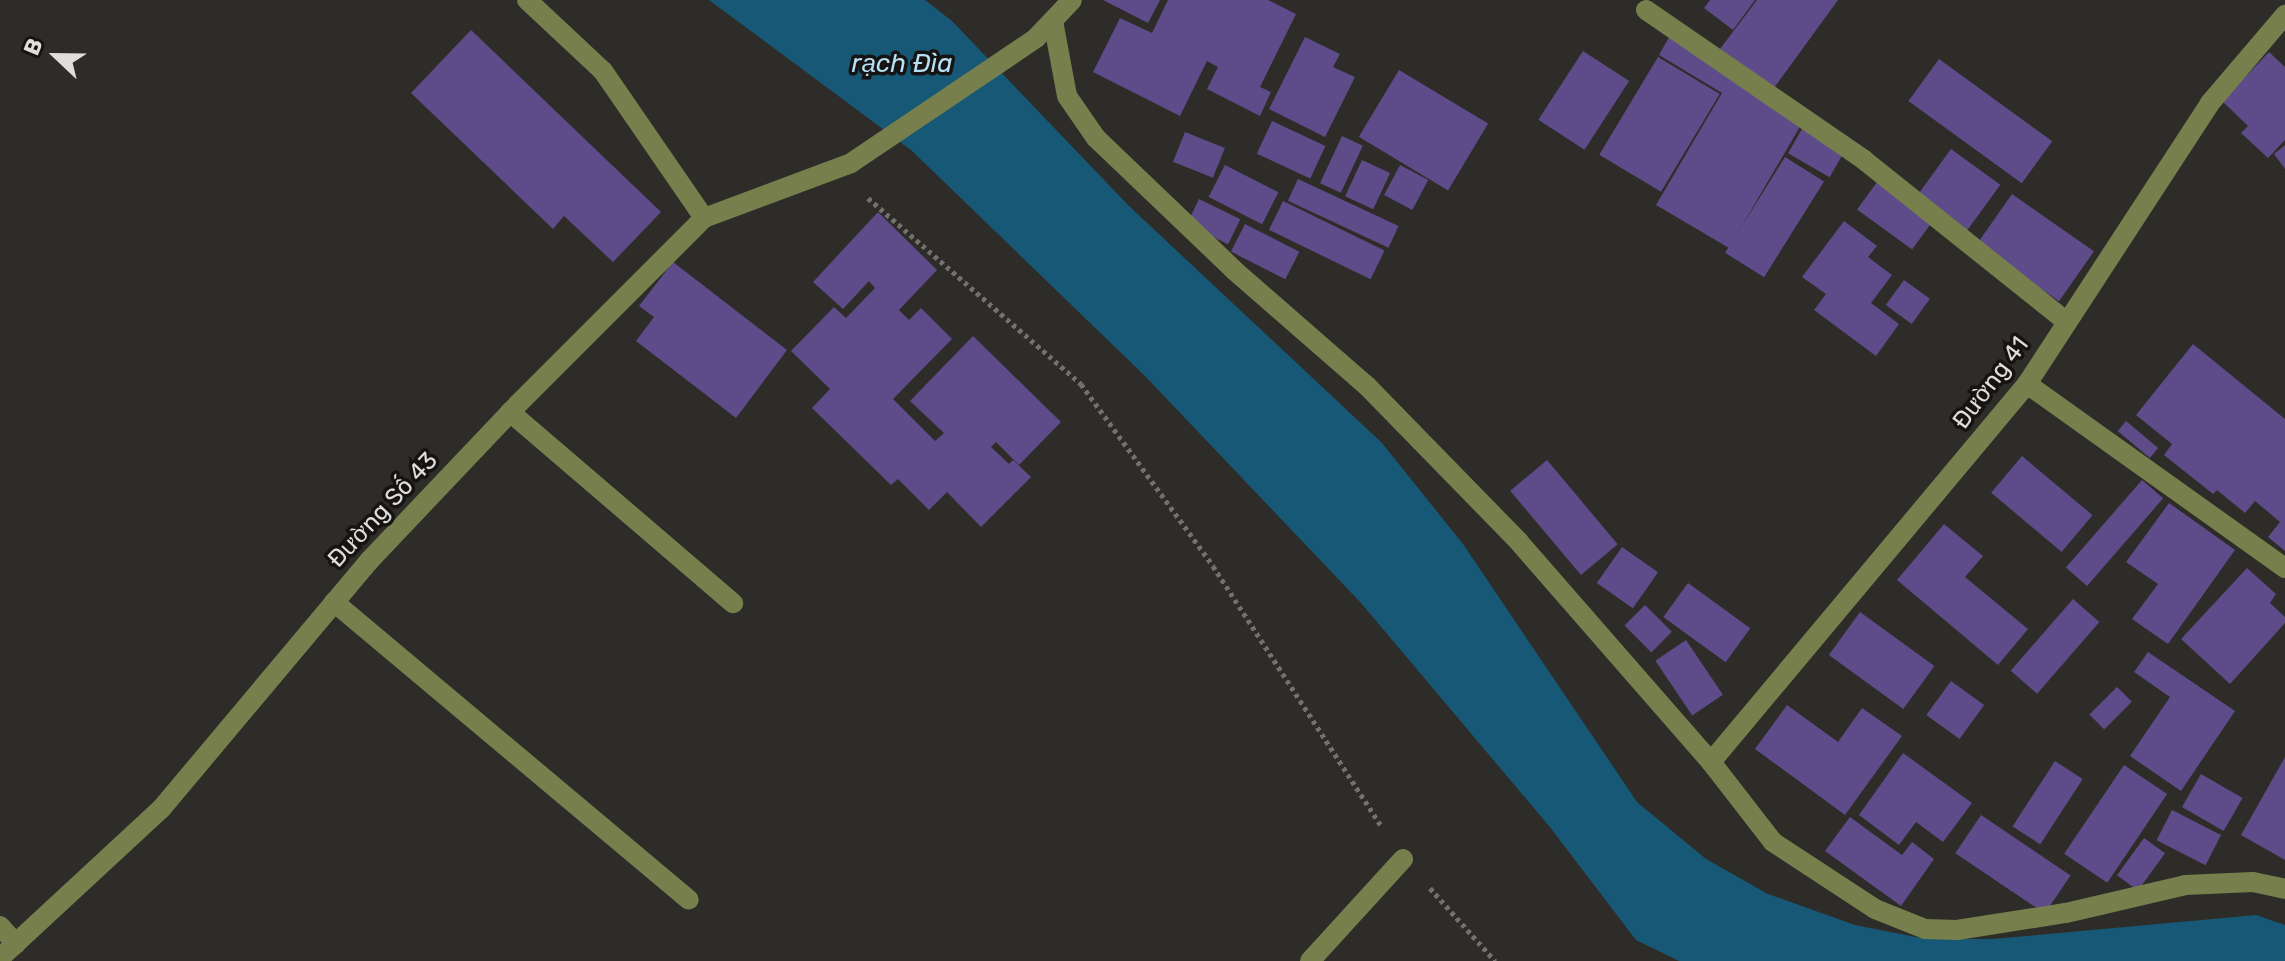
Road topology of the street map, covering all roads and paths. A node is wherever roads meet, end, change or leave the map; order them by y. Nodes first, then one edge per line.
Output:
1 (527, 0) edge
2 (1072, 0) edge
3 (1646, 10) dead end
4 (2284, 20) edge
5 (1053, 21) junction
6 (843, 166) junction
7 (704, 218) junction
8 (2067, 322) junction
9 (2027, 384) junction
10 (510, 412) junction
11 (2285, 568) edge
12 (334, 602) junction
13 (733, 603) dead end
14 (1711, 762) junction
15 (1403, 859) junction
16 (2285, 889) edge
17 (689, 900) dead end
18 (0, 926) edge
19 (16, 944) junction
20 (0, 958) edge
21 (1310, 961) edge
22 (1495, 961) edge

1 - 7 street
2 - 5 street, Đường Số 43
3 - 8 street
4 - 8 street, Đường 41
5 - 6 street, Đường Số 43
5 - 14 street
6 - 7 street, Đường Số 43
6 - 15 path
7 - 10 street, Đường Số 43
8 - 9 street, Đường 41
9 - 11 street
9 - 14 street, Đường 41
10 - 12 street, Đường Số 43
10 - 13 street
12 - 17 street
12 - 19 street, Đường Số 43
14 - 16 street
15 - 21 street
15 - 22 path
18 - 19 street
19 - 20 street, Đường Số 43

